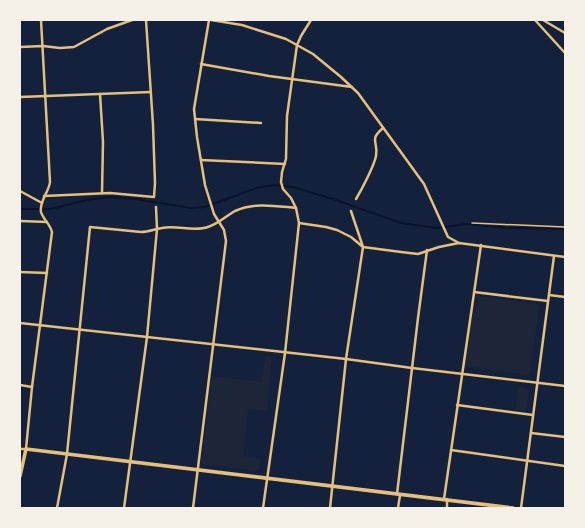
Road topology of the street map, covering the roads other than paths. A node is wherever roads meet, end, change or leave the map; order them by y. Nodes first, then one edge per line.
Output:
1 (41, 20) edge
2 (132, 20) edge
3 (146, 20) edge
4 (210, 20) edge
5 (311, 20) edge
6 (534, 20) edge
7 (543, 20) edge
8 (565, 33) edge
9 (297, 45) junction
10 (20, 46) edge
11 (43, 46) junction
12 (565, 53) edge
13 (201, 64) junction
14 (292, 79) junction
15 (352, 88) junction
16 (151, 92) junction
17 (100, 94) junction
18 (45, 96) junction
19 (20, 97) edge
20 (195, 119) junction
21 (261, 122) dead end
22 (383, 128) junction
23 (201, 160) junction
24 (285, 164) junction
25 (20, 191) edge
26 (102, 193) junction
27 (44, 196) junction
28 (356, 199) dead end
29 (42, 204) junction
30 (156, 207) dead end
31 (296, 208) junction
32 (351, 211) dead end
33 (20, 221) edge
34 (219, 221) junction
35 (47, 222) junction
36 (299, 223) junction
37 (472, 223) dead end
38 (565, 227) edge
39 (157, 229) junction
40 (459, 244) junction
41 (481, 246) junction
42 (363, 247) junction
43 (427, 250) junction
44 (554, 256) junction
45 (565, 257) edge
46 (20, 272) edge
47 (47, 273) junction
48 (474, 292) junction
49 (549, 295) junction
50 (565, 297) edge
51 (548, 301) junction
52 (20, 324) edge
53 (40, 325) junction
54 (80, 329) junction
55 (147, 337) junction
56 (214, 345) junction
57 (285, 353) junction
58 (346, 359) junction
59 (412, 368) junction
60 (462, 374) junction
61 (537, 383) junction
62 (20, 385) edge
63 (565, 386) edge
64 (32, 387) junction
65 (457, 405) junction
66 (533, 415) junction
67 (531, 433) junction
68 (565, 437) edge
69 (20, 449) edge
70 (26, 450) junction
71 (451, 450) junction
72 (67, 454) junction
73 (527, 461) junction
74 (129, 462) junction
75 (565, 466) edge
76 (198, 469) junction
77 (20, 476) edge
78 (268, 478) junction
79 (334, 486) junction
80 (398, 494) junction
81 (446, 499) junction
82 (57, 508) edge
83 (124, 508) edge
84 (193, 508) edge
85 (264, 508) edge
86 (330, 508) edge
87 (398, 508) edge
88 (447, 508) edge
89 (513, 508) edge
90 (521, 508) edge

1 - 11 street
2 - 11 street
3 - 16 street
4 - 9 street
4 - 13 street
5 - 9 street
6 - 12 street
7 - 8 street
9 - 14 street
9 - 15 street
10 - 11 street
11 - 18 street
13 - 14 street
13 - 20 street
14 - 15 street
14 - 24 street
15 - 22 street
16 - 17 street
16 - 26 street
17 - 18 street
17 - 26 street
18 - 19 street
18 - 27 street
20 - 21 street
20 - 23 street
22 - 28 street
22 - 40 street
23 - 24 street
23 - 34 street
24 - 31 street
25 - 29 street
26 - 27 street
27 - 29 street
29 - 35 street
30 - 39 street
31 - 34 street
31 - 36 street
32 - 42 street
33 - 35 street
34 - 39 street
34 - 56 street
35 - 47 street
36 - 42 street
36 - 57 street
37 - 38 lane
39 - 54 street
39 - 55 street
40 - 41 street
40 - 43 street
41 - 44 street
41 - 48 street
42 - 43 street
42 - 58 street
43 - 59 street
44 - 45 street
44 - 49 street
46 - 47 street
47 - 53 street
48 - 51 street
48 - 60 street
49 - 50 street
49 - 51 street
51 - 61 street
52 - 53 street
53 - 54 street
53 - 64 street
54 - 55 street
54 - 72 street
55 - 56 street
55 - 74 street
56 - 57 street
56 - 76 street
57 - 58 street
57 - 78 street
58 - 59 street
58 - 79 street
59 - 60 street
59 - 80 street
60 - 61 street
60 - 65 street
61 - 63 street
61 - 66 street
62 - 64 street
64 - 70 street
65 - 66 street
65 - 71 street
66 - 67 street
67 - 68 street
67 - 73 street
69 - 70 street
70 - 72 street
70 - 77 street
71 - 73 street
71 - 81 street
72 - 74 street
72 - 82 street
73 - 75 street
73 - 90 street
74 - 76 street
74 - 83 street
76 - 78 street
76 - 84 street
78 - 79 street
78 - 85 street
79 - 80 street
79 - 86 street
80 - 81 street
80 - 87 street
81 - 88 street
81 - 89 street

